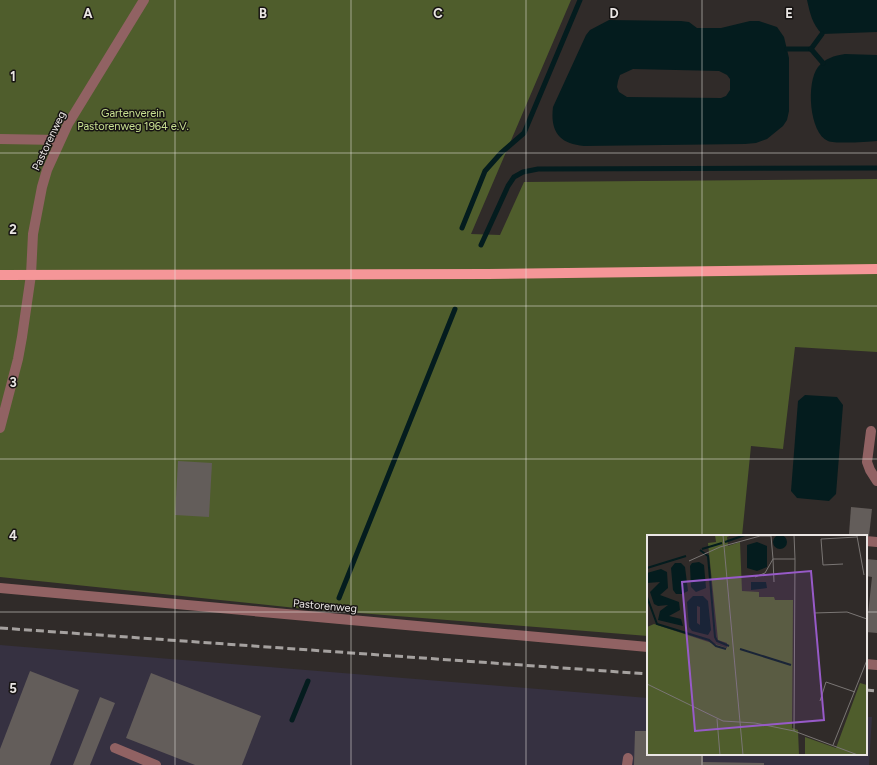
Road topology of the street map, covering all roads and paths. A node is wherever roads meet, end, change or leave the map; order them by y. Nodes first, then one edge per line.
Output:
1 (144, 0) edge
2 (0, 139) edge
3 (60, 140) junction
4 (877, 269) edge
5 (0, 275) edge
6 (31, 275) junction
7 (0, 428) edge
8 (870, 431) dead end
9 (877, 481) edge
10 (867, 541) edge
11 (877, 542) edge
12 (0, 588) edge
13 (647, 647) edge
14 (867, 664) edge
15 (877, 665) edge
16 (115, 748) dead end
17 (156, 765) edge

1 - 3 street, Pastorenweg
2 - 3 street
3 - 6 street, Pastorenweg
4 - 6 main road
5 - 6 main road
6 - 7 street, Pastorenweg
8 - 9 street
10 - 11 street
12 - 13 street, Pastorenweg
14 - 15 street
16 - 17 street

